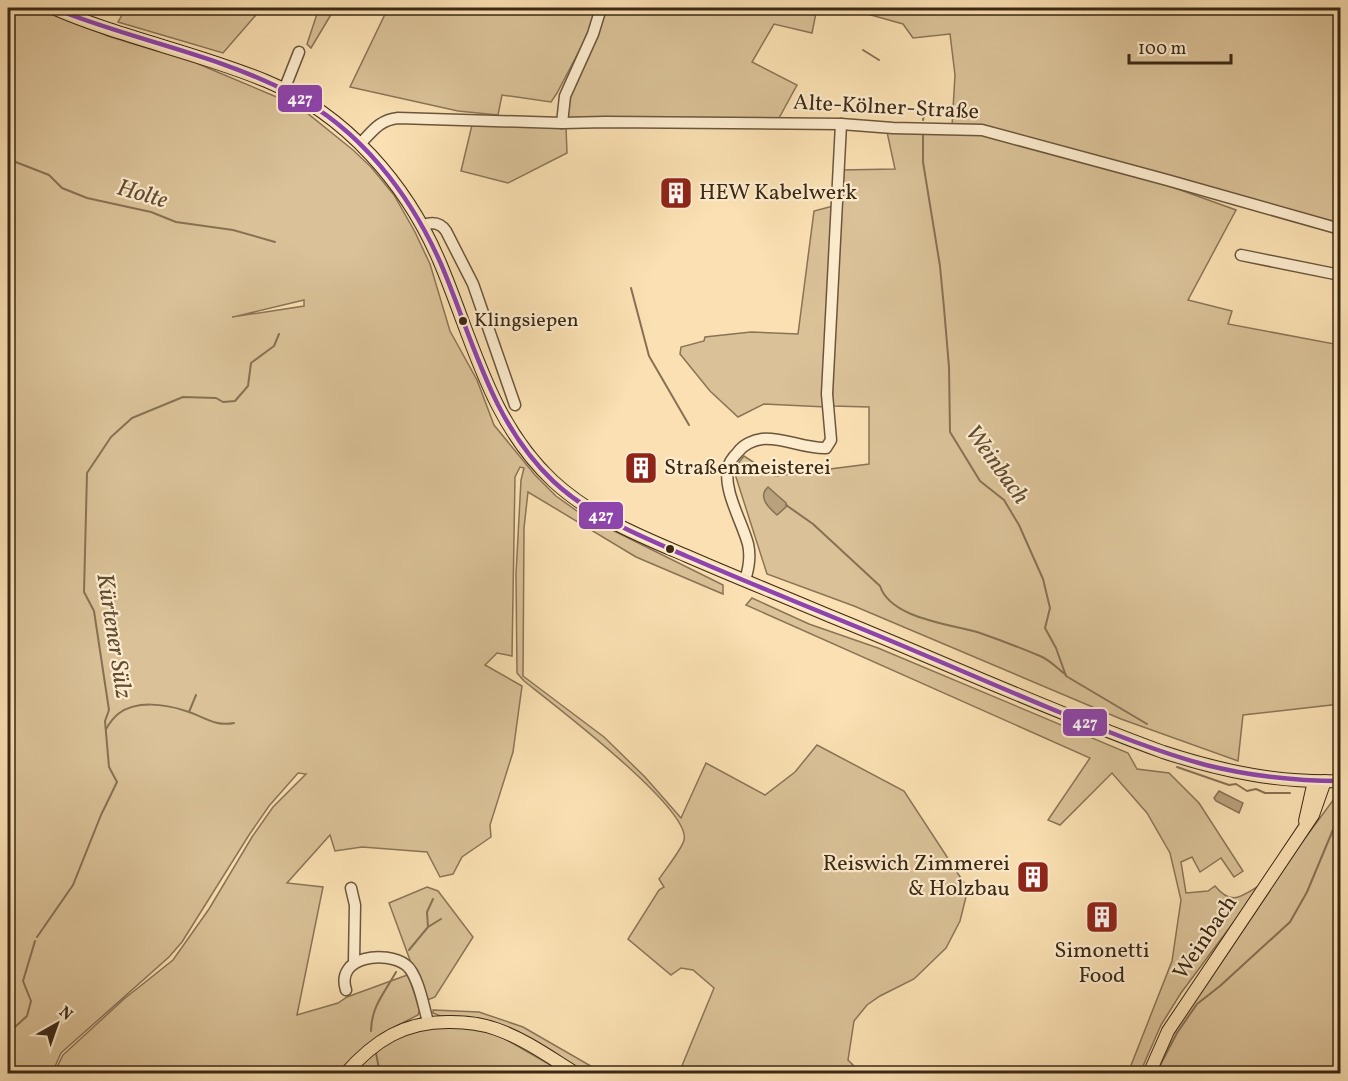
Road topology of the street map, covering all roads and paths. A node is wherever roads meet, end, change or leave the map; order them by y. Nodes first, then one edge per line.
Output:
1 (53, 8) edge
2 (601, 8) edge
3 (299, 52) dead end
4 (284, 90) junction
5 (562, 123) junction
6 (841, 124) junction
7 (360, 144) junction
8 (423, 225) junction
9 (1341, 229) edge
10 (1241, 255) dead end
11 (1341, 274) edge
12 (515, 405) dead end
13 (745, 580) junction
14 (1292, 780) junction
15 (1341, 780) edge
16 (1320, 781) junction
17 (1308, 807) junction
18 (1303, 828) junction
19 (351, 888) dead end
20 (354, 962) junction
21 (346, 990) dead end
22 (428, 1022) junction
23 (345, 1074) edge
24 (577, 1074) edge
25 (1149, 1074) edge

1 - 4 main road
2 - 5 street
3 - 4 street
4 - 7 main road
5 - 6 street, Alte-Kölner-Straße
5 - 7 street
6 - 9 street, Alte-Kölner-Straße
6 - 13 street
7 - 8 main road
8 - 12 street
8 - 13 main road
10 - 11 street
13 - 14 main road
14 - 16 main road
14 - 17 main road
15 - 16 main road
16 - 17 main road, Weinbach
16 - 18 main road, Weinbach
17 - 18 main road, Weinbach
18 - 25 main road, Weinbach
19 - 20 street
20 - 21 street
20 - 22 street
22 - 23 main road
22 - 24 main road

